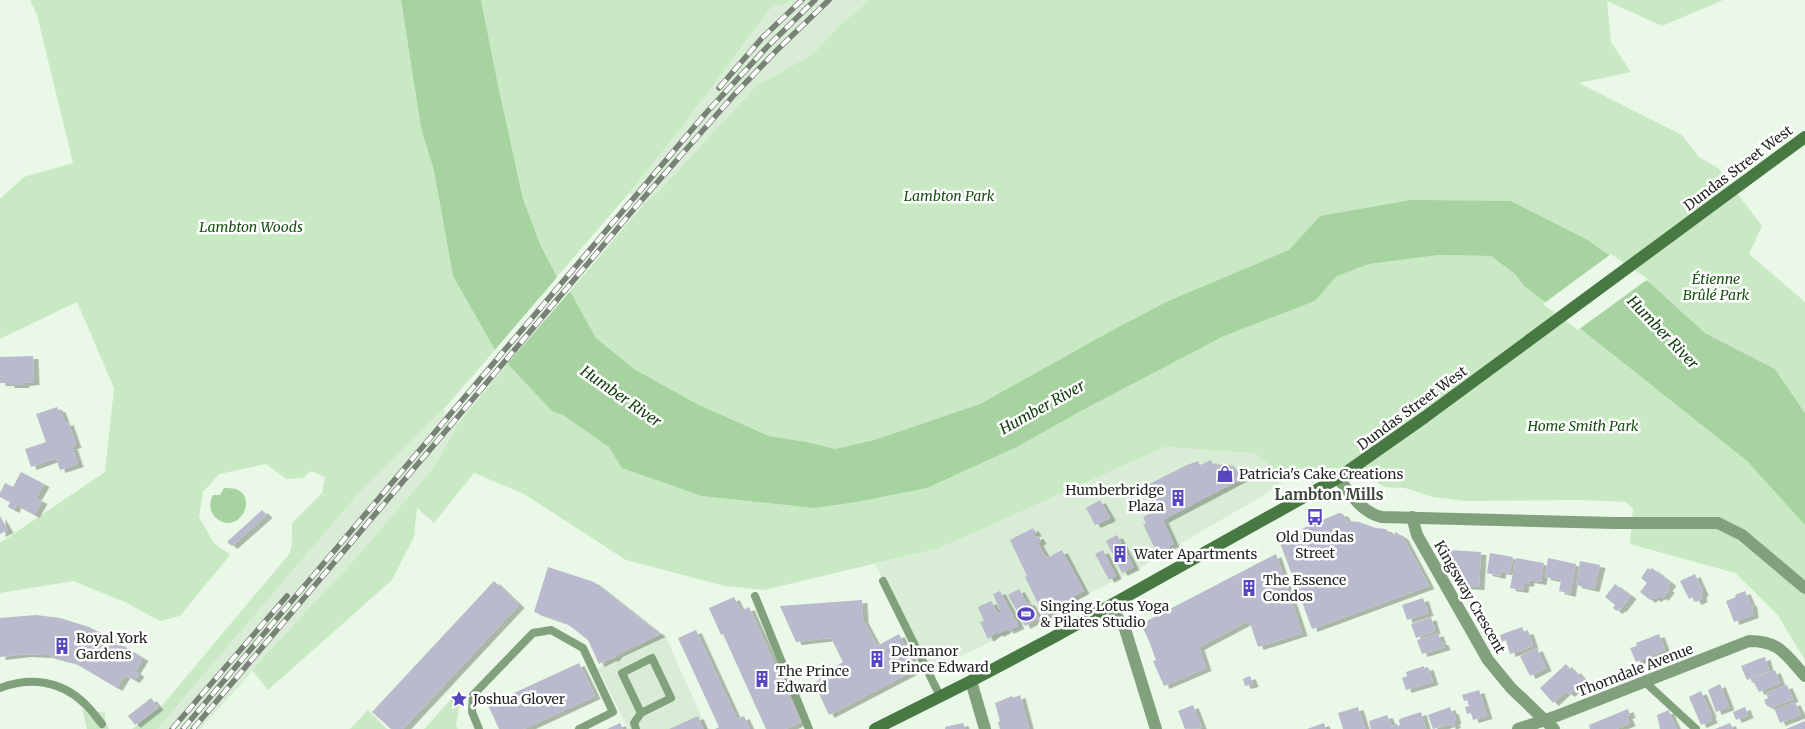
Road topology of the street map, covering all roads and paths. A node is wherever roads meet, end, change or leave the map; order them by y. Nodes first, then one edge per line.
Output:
1 (1805, 137) edge
2 (1338, 478) junction
3 (1412, 518) junction
4 (884, 581) dead end
5 (1805, 588) edge
6 (755, 596) dead end
7 (1110, 606) junction
8 (1805, 676) edge
9 (971, 681) junction
10 (1645, 682) junction
11 (0, 688) edge
12 (940, 696) junction
13 (641, 713) junction
14 (102, 724) dead end
15 (1549, 725) edge
16 (479, 729) edge
17 (579, 729) edge
18 (636, 729) edge
19 (809, 729) edge
20 (875, 729) edge
21 (985, 729) edge
22 (1156, 729) edge
23 (1518, 729) edge
24 (1696, 729) edge

1 - 2 main road, Dundas Street West
2 - 3 street
2 - 7 main road, Dundas Street West
3 - 5 street
3 - 15 street, Kingsway Crescent
4 - 12 lane
6 - 19 lane
7 - 9 main road, Dundas Street West
7 - 22 street
8 - 10 street, Thorndale Avenue
9 - 12 main road, Dundas Street West
9 - 21 street
10 - 15 street, Thorndale Avenue
10 - 24 lane
11 - 14 lane
12 - 20 main road, Dundas Street West
13 - 13 lane
13 - 18 lane
15 - 23 street, Thorndale Avenue
16 - 17 lane

